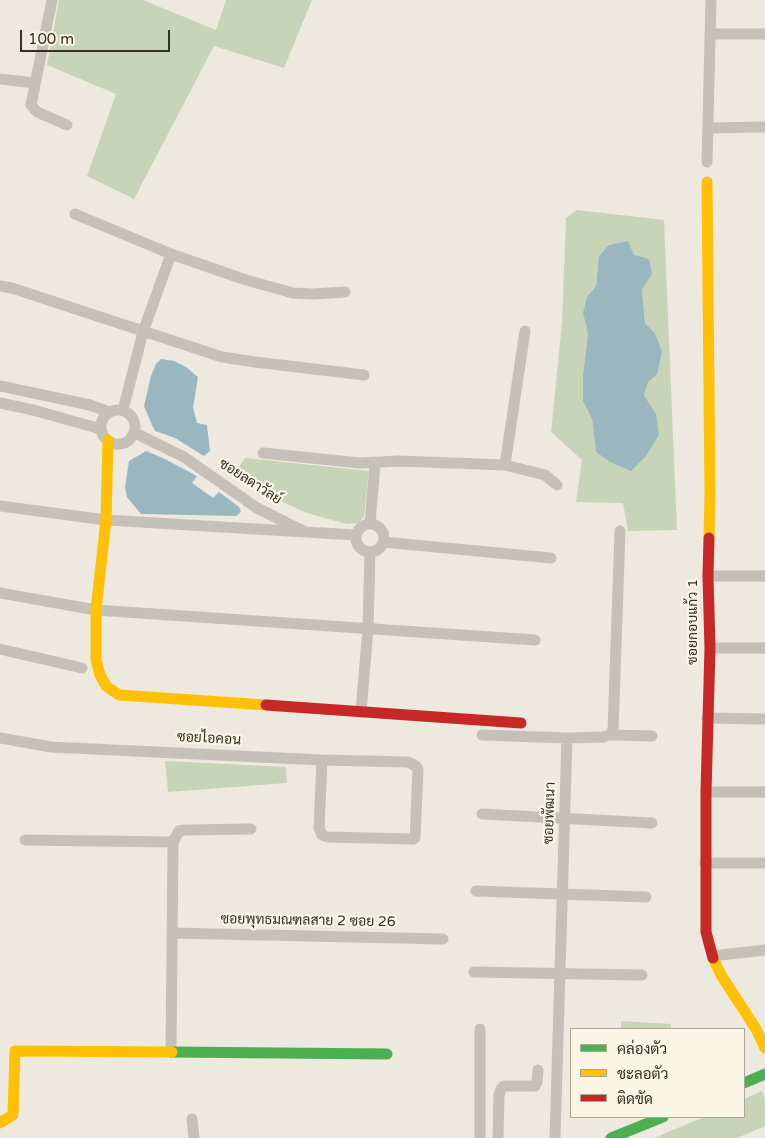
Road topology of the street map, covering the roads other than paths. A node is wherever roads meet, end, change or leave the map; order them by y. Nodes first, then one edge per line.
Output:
1 (52, 0) edge
2 (711, 0) edge
3 (710, 34) junction
4 (765, 34) edge
5 (0, 79) edge
6 (35, 83) junction
7 (67, 125) dead end
8 (765, 127) edge
9 (708, 128) junction
10 (707, 162) dead end
11 (707, 182) dead end
12 (75, 214) dead end
13 (171, 254) junction
14 (0, 286) edge
15 (345, 292) dead end
16 (525, 331) dead end
17 (143, 332) junction
18 (364, 375) dead end
19 (0, 386) edge
20 (0, 403) edge
21 (123, 410) junction
22 (109, 412) junction
23 (100, 429) junction
24 (134, 433) junction
25 (108, 440) junction
26 (263, 453) dead end
27 (375, 464) junction
28 (505, 465) junction
29 (557, 485) dead end
30 (0, 506) edge
31 (106, 520) junction
32 (370, 523) junction
33 (620, 531) dead end
34 (304, 532) junction
35 (356, 535) junction
36 (384, 542) junction
37 (370, 552) junction
38 (551, 558) dead end
39 (708, 576) junction
40 (765, 576) edge
41 (0, 593) edge
42 (96, 610) junction
43 (368, 629) junction
44 (535, 640) dead end
45 (710, 648) junction
46 (765, 648) edge
47 (0, 649) edge
48 (82, 668) dead end
49 (361, 712) junction
50 (707, 718) junction
51 (765, 718) edge
52 (522, 723) dead end
53 (609, 735) junction
54 (482, 736) dead end
55 (652, 736) dead end
56 (0, 738) edge
57 (567, 738) junction
58 (322, 760) junction
59 (706, 792) junction
60 (765, 792) edge
61 (482, 814) dead end
62 (564, 817) junction
63 (652, 823) dead end
64 (251, 829) dead end
65 (25, 840) dead end
66 (173, 842) junction
67 (705, 863) junction
68 (765, 863) edge
69 (476, 891) dead end
70 (562, 894) junction
71 (646, 898) dead end
72 (172, 933) junction
73 (442, 939) dead end
74 (765, 950) edge
75 (712, 956) junction
76 (474, 972) dead end
77 (560, 974) junction
78 (642, 975) dead end
79 (480, 1029) dead end
80 (765, 1048) edge
81 (171, 1052) junction
82 (387, 1054) dead end
83 (538, 1070) dead end
84 (765, 1076) edge
85 (745, 1083) edge
86 (661, 1118) edge
87 (192, 1119) dead end
88 (0, 1123) edge
89 (194, 1138) edge
90 (480, 1138) edge
91 (498, 1138) edge
92 (555, 1138) edge
93 (612, 1138) edge

1 - 6 street
2 - 3 street
3 - 4 street
3 - 9 street
5 - 6 street
6 - 7 street
8 - 9 street
9 - 10 street
11 - 39 street, ซอยกอบแก้ว 1
12 - 13 street
13 - 15 street
13 - 17 street
14 - 17 street
16 - 28 street
17 - 18 street
17 - 21 street
19 - 22 street
20 - 23 street
21 - 22 street
21 - 24 street
22 - 23 street
23 - 25 street
24 - 25 street
24 - 34 street, ซอยลดาวัลย์
25 - 31 street
26 - 27 street
27 - 28 street
27 - 32 street
28 - 29 street
30 - 31 street
31 - 34 street
31 - 42 street
32 - 35 street
32 - 36 street
33 - 53 street
34 - 35 street, ซอยลดาวัลย์
35 - 37 street
36 - 37 street
36 - 38 street
37 - 43 street
39 - 40 street
39 - 45 street, ซอยกอบแก้ว 1
41 - 42 street
42 - 43 street
42 - 49 street
43 - 44 street
43 - 49 street
45 - 46 street
45 - 50 street, ซอยกอบแก้ว 1
47 - 48 street
49 - 52 street
50 - 51 street
50 - 59 street, ซอยกอบแก้ว 1
53 - 55 street
53 - 57 street
54 - 57 street
56 - 58 street, ซอยไอคอน
57 - 62 street, ซอยพัฒนา
58 - 58 street, ซอยไอคอน
59 - 60 street
59 - 67 street, ซอยกอบแก้ว 1
61 - 62 street
62 - 63 street
62 - 70 street, ซอยพัฒนา
64 - 66 street
65 - 66 street
66 - 72 street
67 - 68 street
67 - 75 street, ซอยกอบแก้ว 1
69 - 70 street
70 - 71 street
70 - 77 street, ซอยพัฒนา
72 - 73 street, ซอยพุทธมณฑลสาย 2 ซอย 26
72 - 81 street
74 - 75 street
75 - 80 street, ซอยกอบแก้ว 1
76 - 77 street
77 - 78 street
77 - 92 street, ซอยพัฒนา
79 - 90 street
81 - 82 street
81 - 88 street
83 - 91 street
84 - 85 street
86 - 93 street
87 - 89 street

